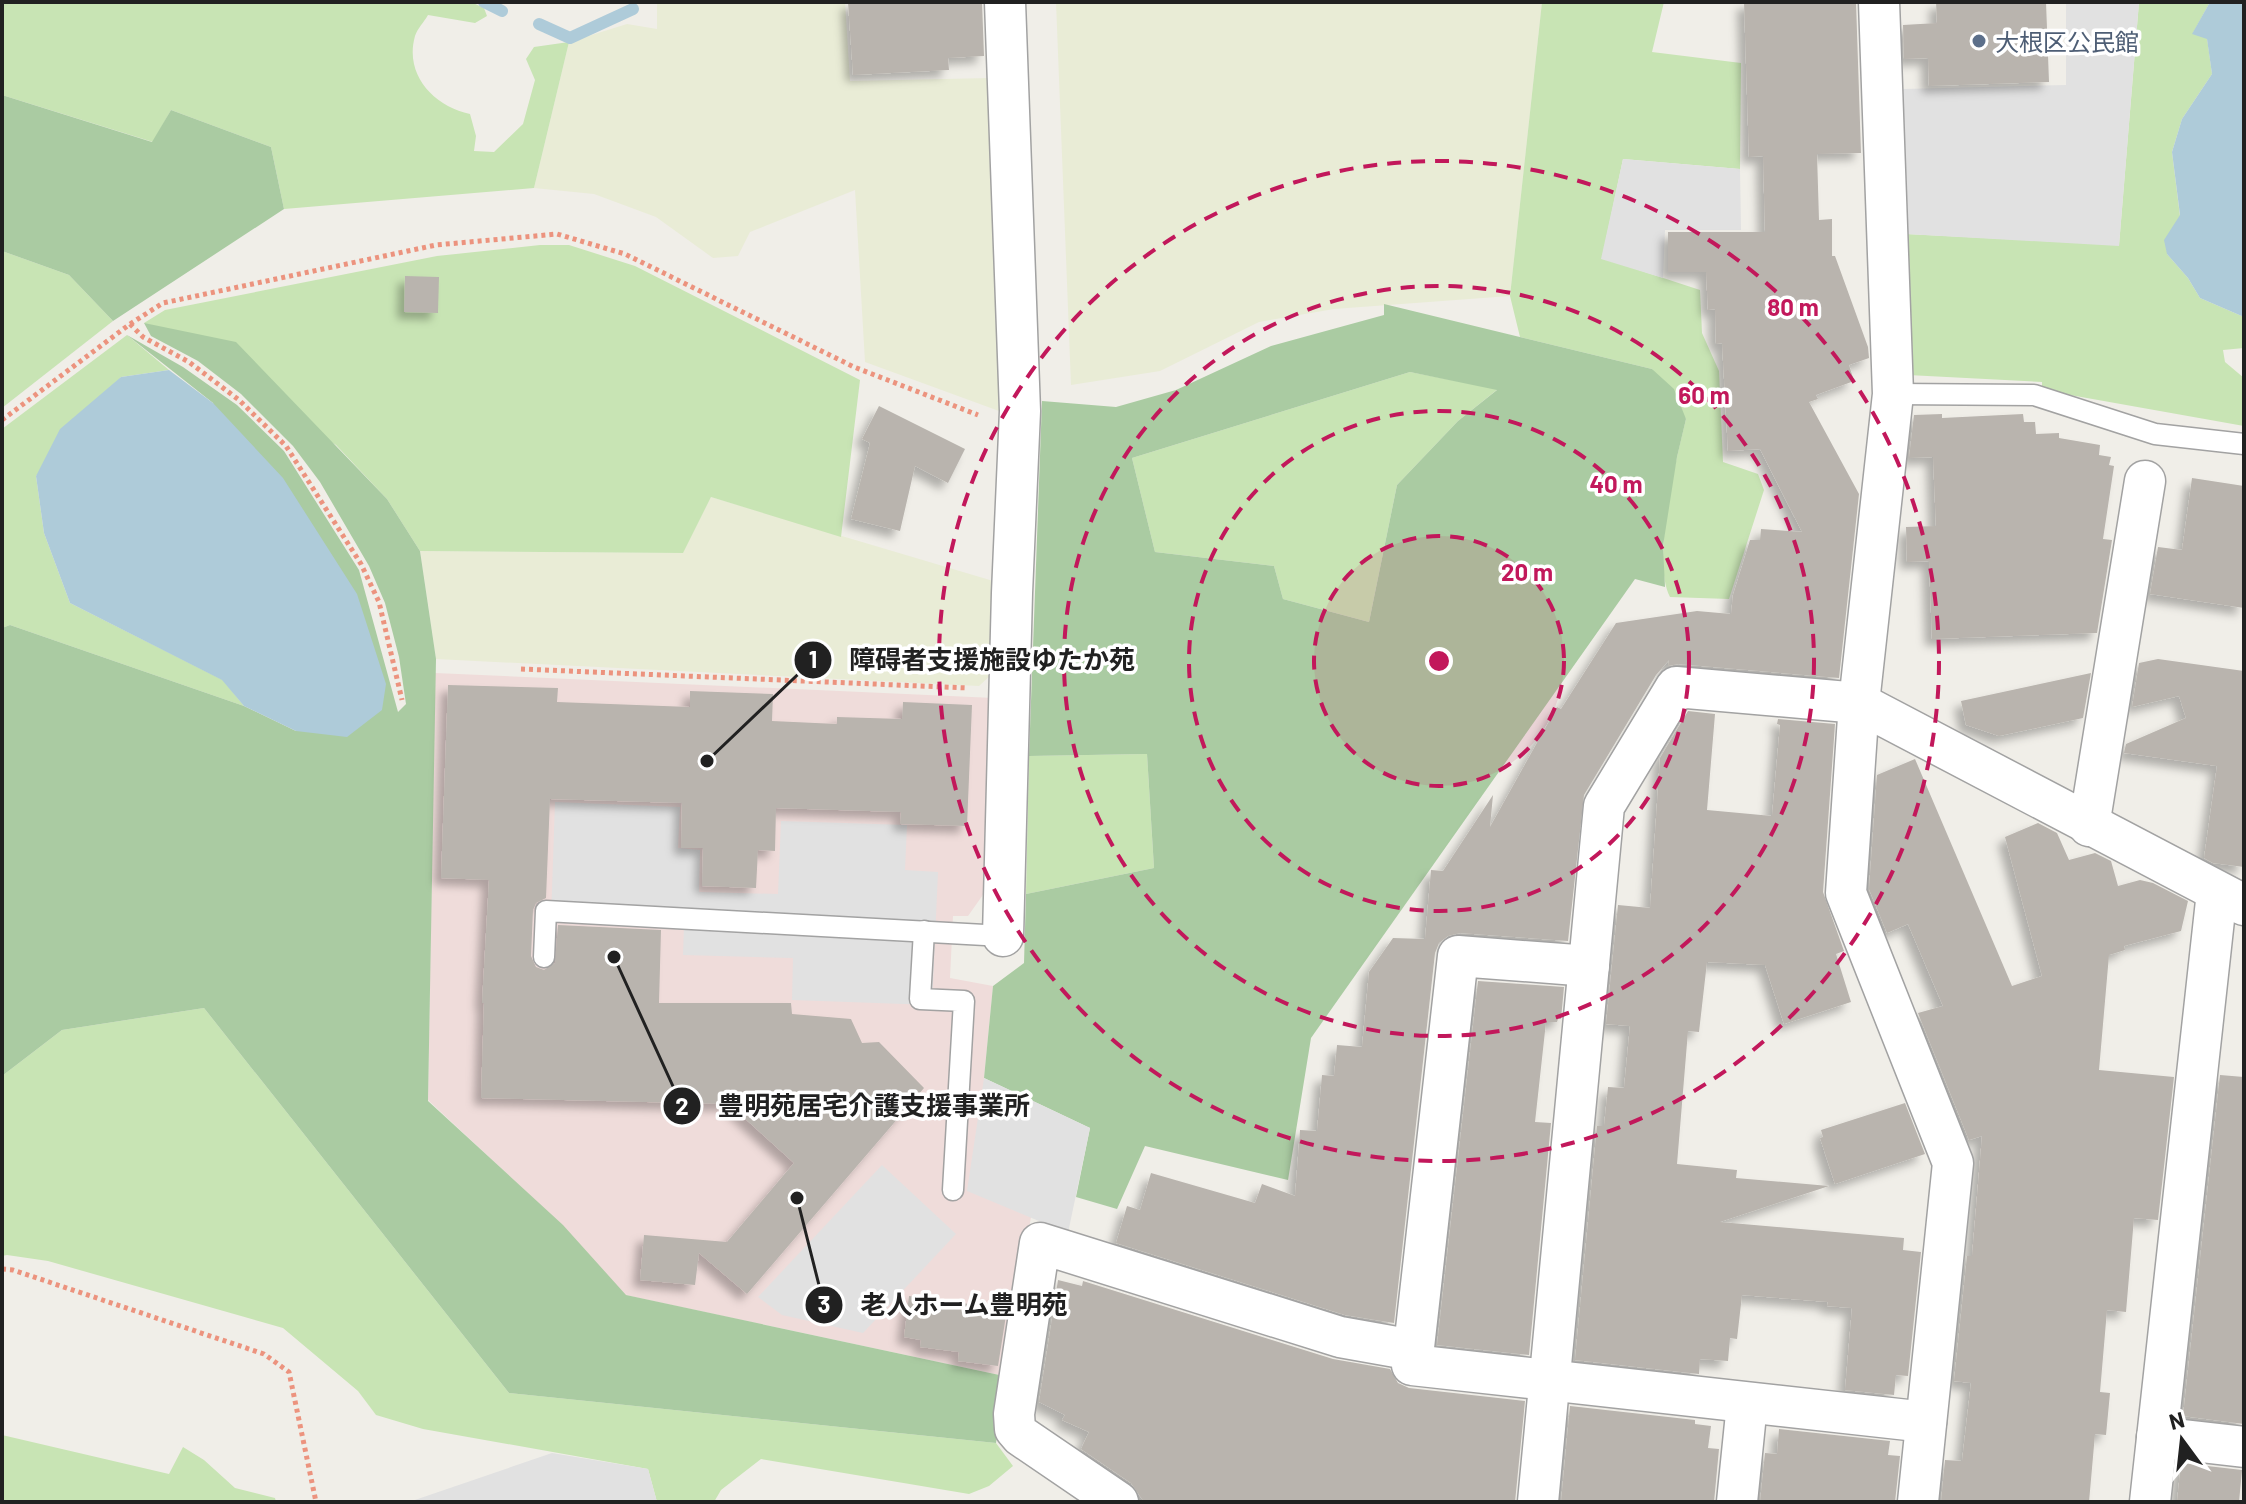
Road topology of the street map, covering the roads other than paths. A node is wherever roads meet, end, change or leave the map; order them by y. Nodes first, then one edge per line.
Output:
1 (1005, 2) edge
2 (1879, 2) edge
3 (1893, 394) junction
4 (2244, 444) edge
5 (2145, 481) dead end
6 (1859, 703) junction
7 (2089, 826) junction
8 (2231, 899) edge
9 (924, 931) junction
10 (1003, 936) joint
11 (544, 957) dead end
12 (1589, 966) junction
13 (953, 1190) dead end
14 (1413, 1350) junction
15 (1550, 1382) junction
16 (1747, 1404) junction
17 (1926, 1422) junction
18 (2157, 1437) junction
19 (2244, 1447) edge
20 (1118, 1502) edge
21 (1538, 1502) edge
22 (1737, 1502) edge
23 (1918, 1502) edge
24 (2150, 1502) edge

1 - 10 street
2 - 3 street
3 - 4 lane
3 - 6 street
5 - 7 street
6 - 7 street
6 - 12 street
6 - 17 street
7 - 8 street
8 - 18 street
9 - 10 lane
9 - 11 lane
9 - 13 lane
12 - 14 street
12 - 15 street
14 - 15 street
14 - 20 street
15 - 16 street
15 - 21 street
16 - 17 street
16 - 22 street
17 - 23 street
18 - 19 street
18 - 24 street

